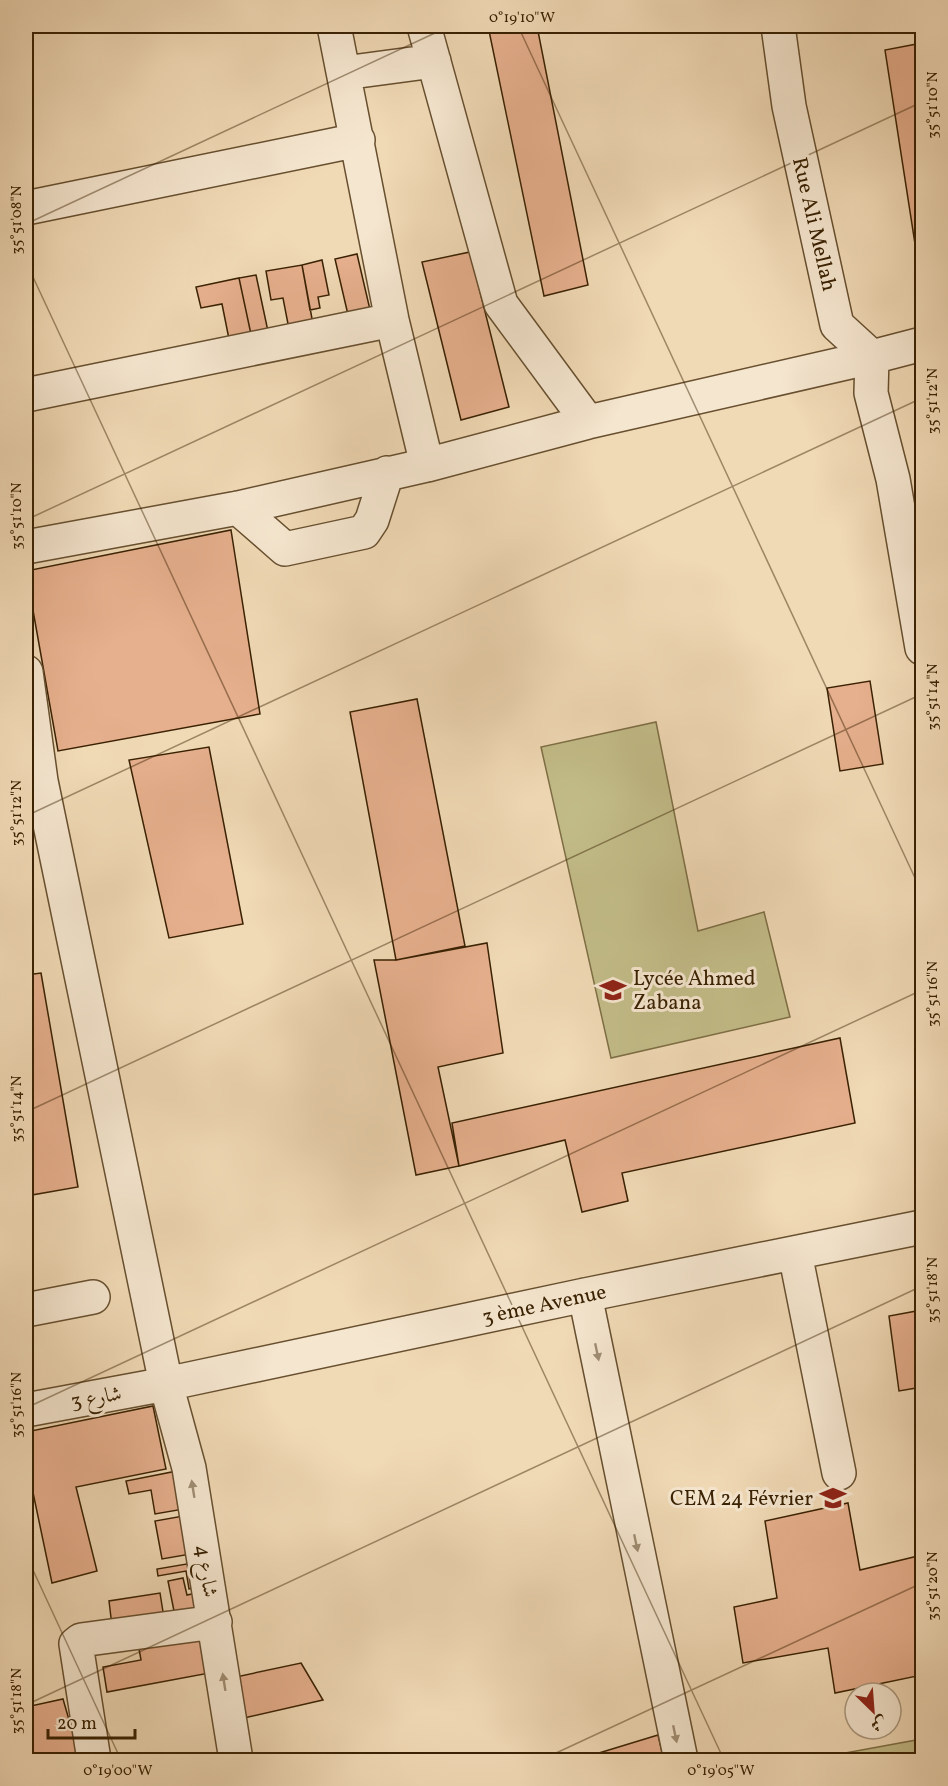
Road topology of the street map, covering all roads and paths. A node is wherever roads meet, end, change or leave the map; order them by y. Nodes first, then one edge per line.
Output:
1 (334, 26) edge
2 (424, 26) edge
3 (778, 26) edge
4 (434, 61) junction
5 (344, 73) junction
6 (358, 140) junction
7 (26, 208) edge
8 (392, 320) junction
9 (922, 344) edge
10 (872, 357) junction
11 (26, 395) edge
12 (588, 422) junction
13 (427, 465) junction
14 (387, 473) junction
15 (910, 507) edge
16 (238, 508) junction
17 (26, 548) edge
18 (922, 648) edge
19 (26, 672) edge
20 (33, 783) edge
21 (922, 1227) edge
22 (795, 1253) junction
23 (585, 1294) junction
24 (93, 1298) dead end
25 (26, 1310) edge
26 (166, 1384) junction
27 (26, 1410) edge
28 (839, 1473) dead end
29 (215, 1622) junction
30 (94, 1761) edge
31 (236, 1761) edge
32 (681, 1761) edge

1 - 5 street
2 - 4 street
3 - 10 street, Rue Ali Mellah
4 - 5 street
4 - 12 street
5 - 6 street
6 - 7 street
6 - 8 street
8 - 11 street
8 - 13 street
9 - 10 street
10 - 12 street
10 - 15 street
12 - 13 street
13 - 14 street
14 - 16 street
14 - 16 street
15 - 18 street
16 - 17 street
19 - 20 street, شارع 4
20 - 26 street, شارع 4
21 - 22 street, 3 ème Avenue
22 - 23 street, 3 ème Avenue
22 - 28 street
23 - 26 street, 3 ème Avenue
23 -> 32 street
24 - 25 street
26 - 27 street, شارع 3
29 -> 26 street, شارع 4
29 - 30 street
31 -> 29 street, شارع 4

